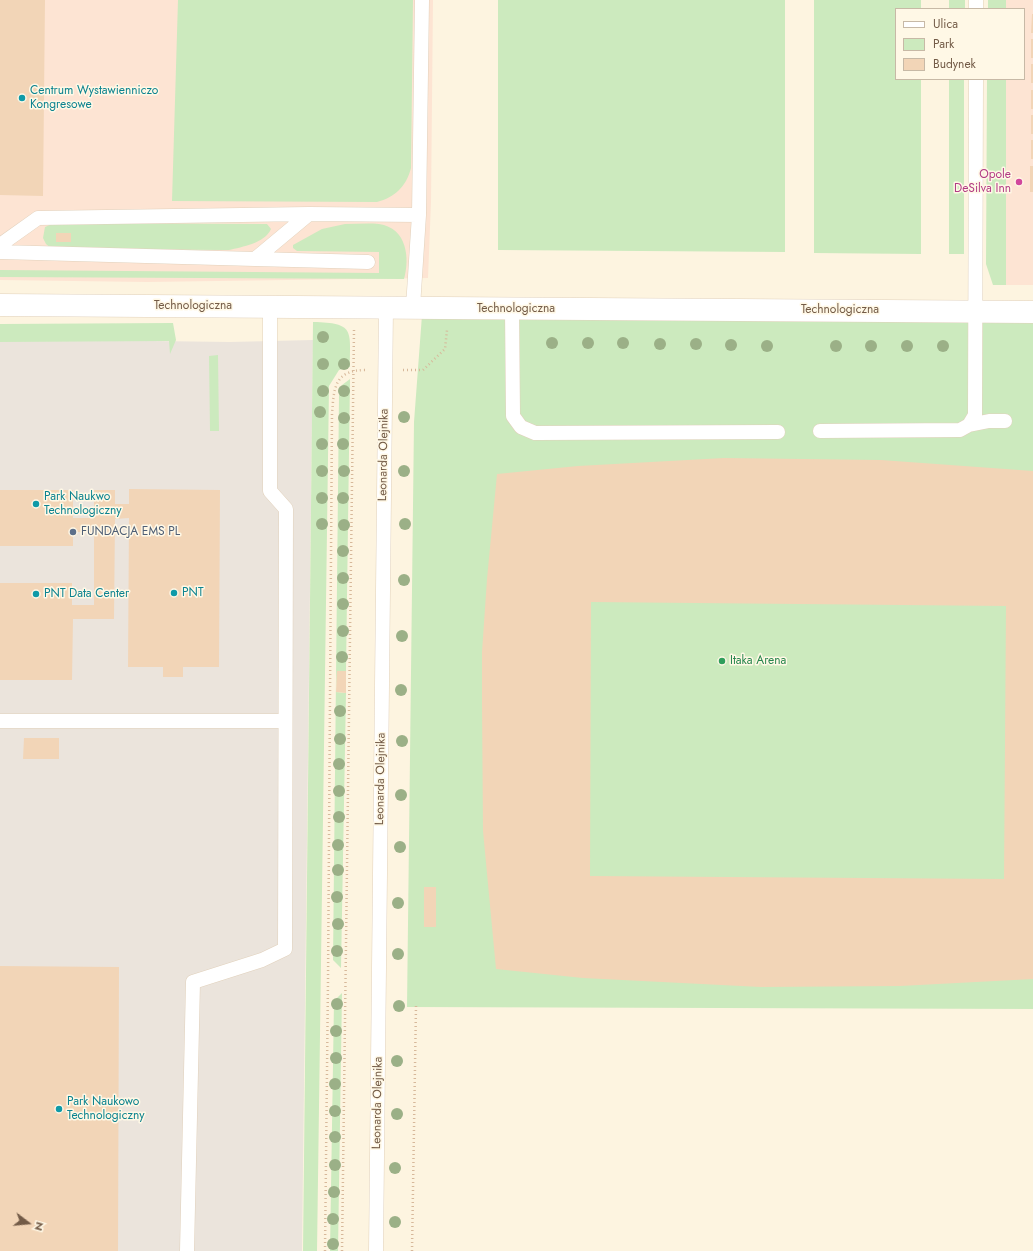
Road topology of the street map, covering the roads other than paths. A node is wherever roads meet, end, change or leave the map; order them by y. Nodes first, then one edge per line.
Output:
1 (422, 0) edge
2 (976, 80) edge
3 (309, 214) junction
4 (419, 215) junction
5 (0, 245) edge
6 (0, 252) edge
7 (255, 258) junction
8 (368, 262) dead end
9 (0, 305) edge
10 (270, 306) junction
11 (386, 307) junction
12 (413, 308) junction
13 (512, 309) junction
14 (976, 312) junction
15 (1033, 312) edge
16 (1006, 421) dead end
17 (969, 425) junction
18 (820, 431) dead end
19 (778, 432) dead end
20 (0, 721) edge
21 (285, 721) junction
22 (186, 1251) edge
23 (376, 1251) edge

1 - 4 lane
2 - 14 lane
3 - 4 lane
3 - 5 lane
3 - 7 lane
4 - 12 lane
6 - 7 lane
7 - 8 lane
9 - 10 street, Technologiczna
10 - 11 street, Technologiczna
10 - 21 lane
11 - 12 street, Technologiczna
11 - 23 lane, Leonarda Olejnika
12 - 13 street, Technologiczna
13 - 14 street, Technologiczna
13 - 19 lane
14 - 15 street, Technologiczna
14 - 17 lane
16 - 17 lane
17 - 18 lane
20 - 21 lane
21 - 22 lane

